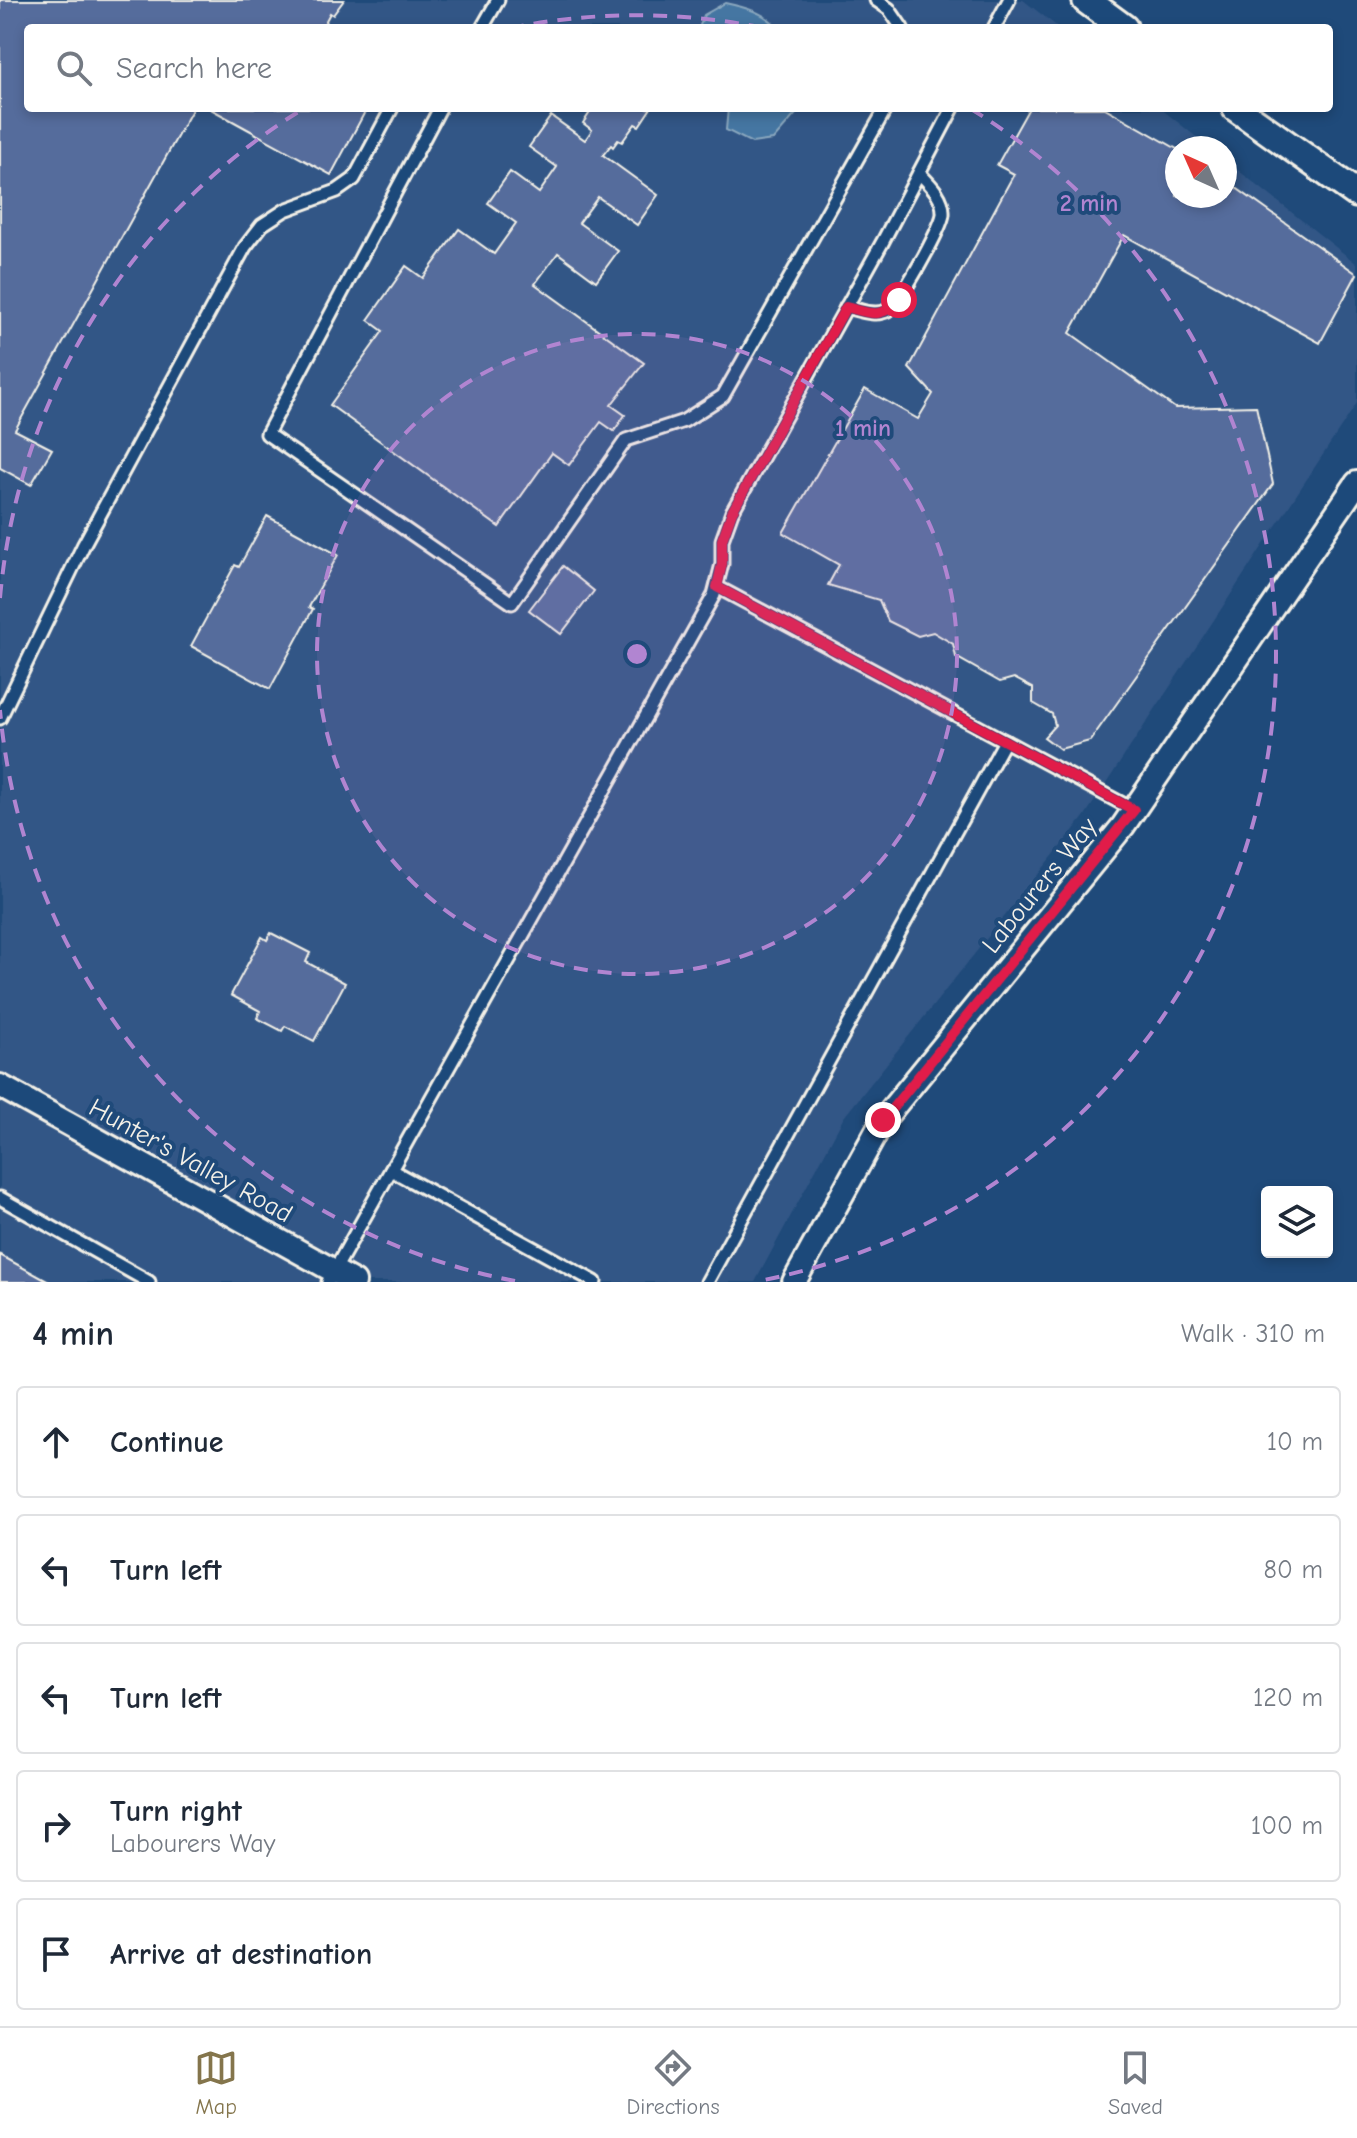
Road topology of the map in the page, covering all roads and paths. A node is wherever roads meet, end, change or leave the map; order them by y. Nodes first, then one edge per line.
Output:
1 (498, 0) edge
2 (876, 0) edge
3 (1009, 0) edge
4 (1086, 0) edge
5 (484, 24) edge
6 (899, 24) edge
7 (996, 24) edge
8 (1119, 24) edge
9 (390, 112) edge
10 (438, 112) edge
11 (884, 112) edge
12 (951, 112) edge
13 (1242, 112) edge
14 (919, 173) junction
15 (1357, 194) edge
16 (846, 307) junction
17 (1357, 483) edge
18 (717, 587) junction
19 (0, 718) edge
20 (1005, 741) junction
21 (1134, 810) junction
22 (0, 1086) edge
23 (391, 1170) junction
24 (0, 1198) edge
25 (339, 1278) edge
26 (149, 1282) edge
27 (595, 1282) edge
28 (707, 1282) edge
29 (794, 1282) edge

1 - 5 lane
2 - 6 lane
3 - 7 lane
4 - 8 street
9 - 19 lane
10 - 11 lane
12 - 14 lane
13 - 15 street
14 - 16 lane
14 - 16 lane
16 - 18 lane
17 - 21 street, Labourers Way
18 - 20 lane
18 - 23 lane
20 - 21 lane
20 - 28 lane
21 - 29 street, Labourers Way
22 - 25 street, Hunter's Valley Road
23 - 25 lane
23 - 27 lane
24 - 26 lane

